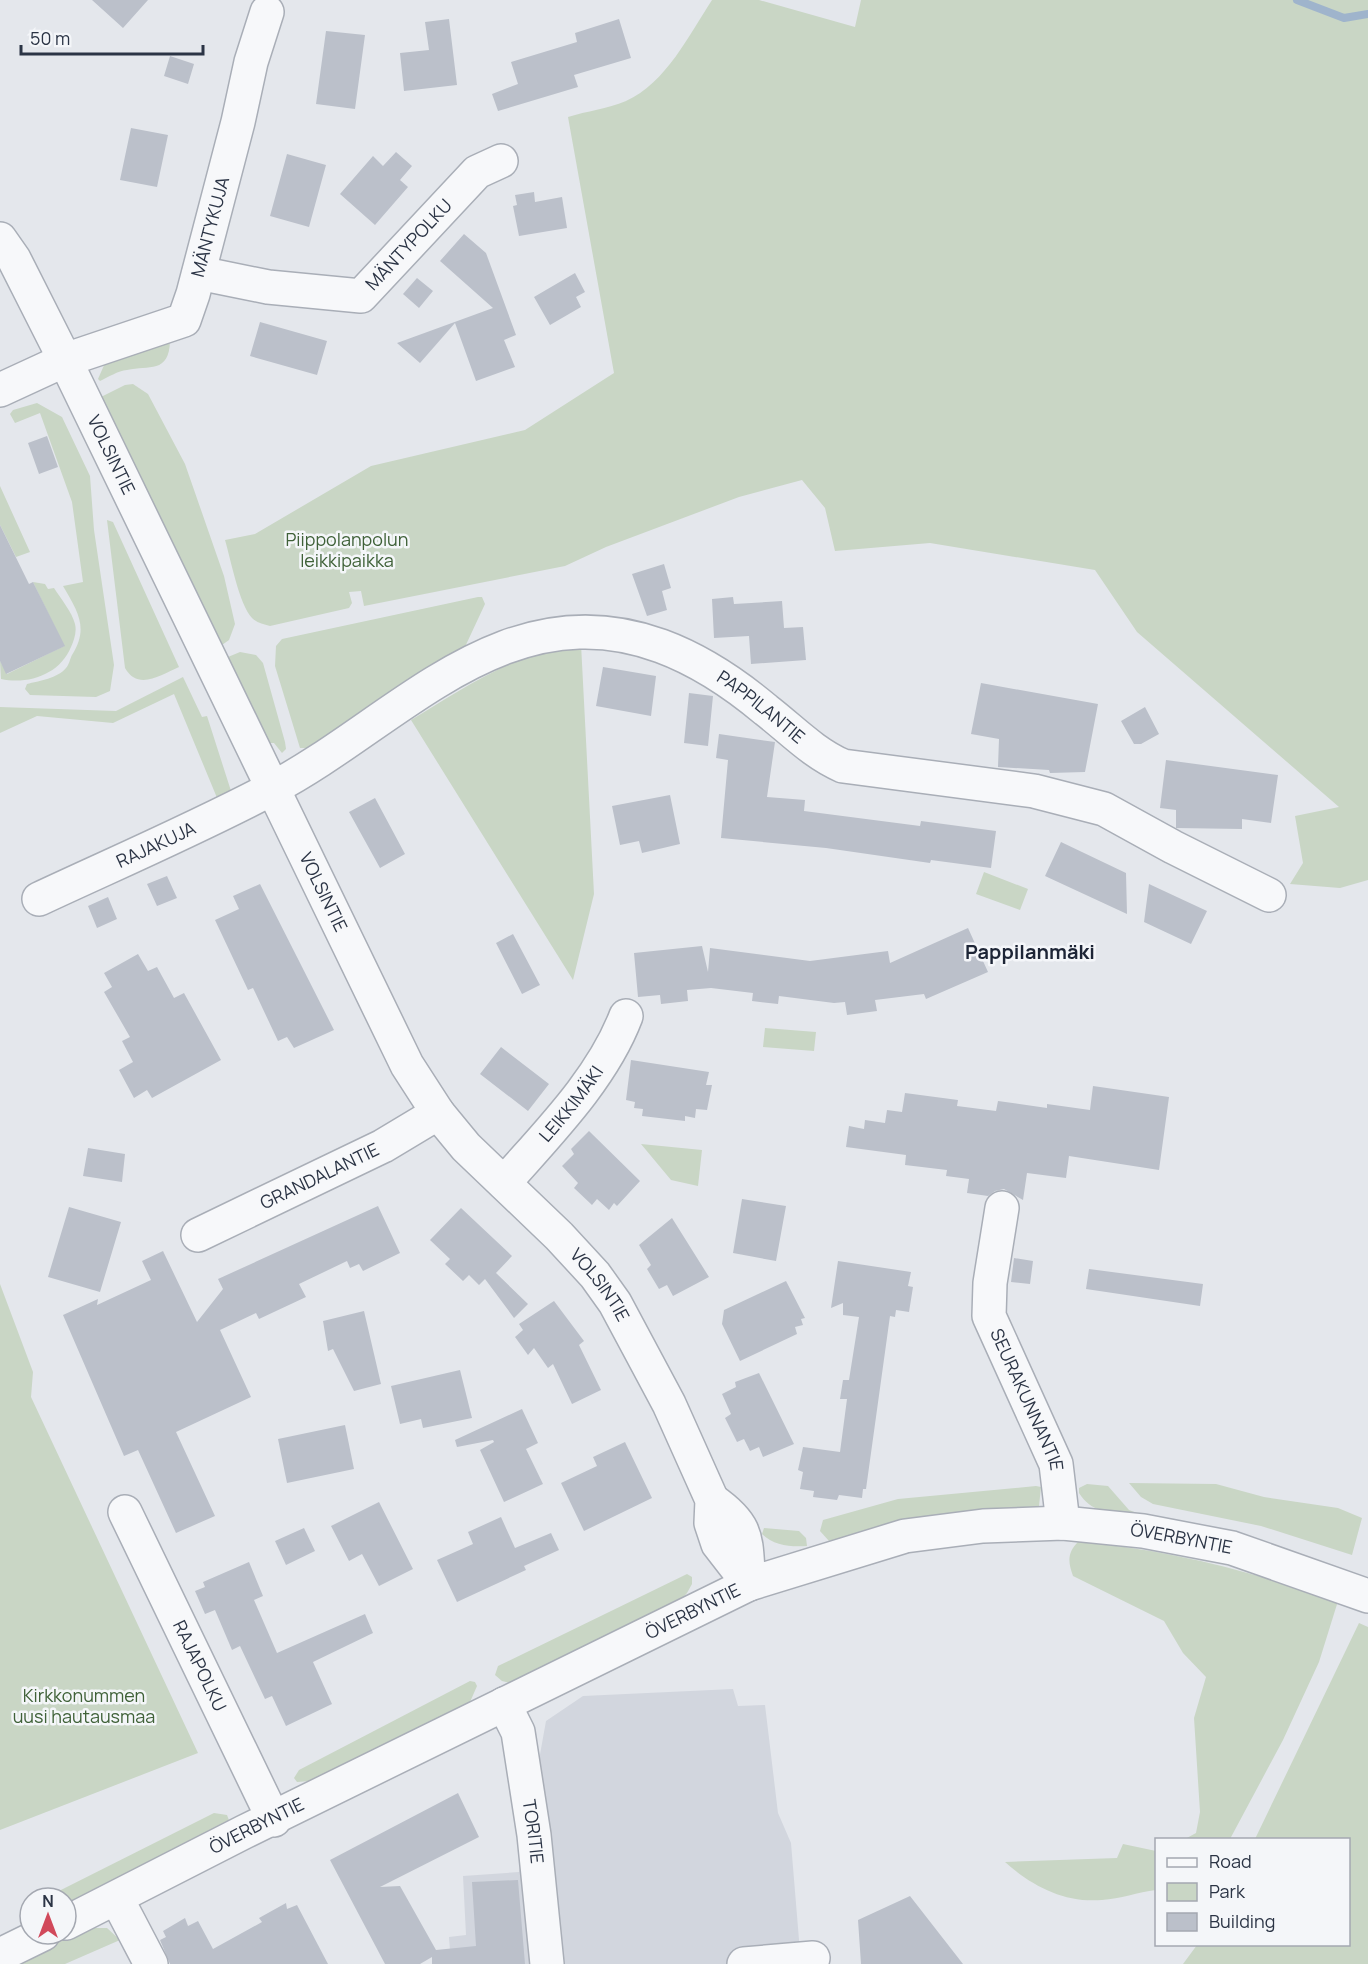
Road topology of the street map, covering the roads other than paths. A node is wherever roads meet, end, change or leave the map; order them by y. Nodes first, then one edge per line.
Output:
1 (267, 12) dead end
2 (501, 161) dead end
3 (0, 239) edge
4 (199, 273) junction
5 (65, 360) junction
6 (0, 390) edge
7 (272, 789) junction
8 (1269, 895) dead end
9 (39, 899) dead end
10 (626, 1016) dead end
11 (438, 1113) junction
12 (504, 1183) junction
13 (1002, 1208) dead end
14 (198, 1235) dead end
15 (126, 1512) dead end
16 (1063, 1523) junction
17 (749, 1584) junction
18 (1368, 1596) edge
19 (504, 1704) junction
20 (274, 1820) junction
21 (117, 1899) junction
22 (78, 1917) edge
23 (18, 1946) edge
24 (0, 1955) edge
25 (813, 1958) dead end
26 (151, 1964) edge
27 (547, 1964) edge
28 (744, 1964) edge

1 - 4 street, MÄNTYKUJA
2 - 4 street, MÄNTYPOLKU
3 - 5 street, VOLSINTIE
4 - 5 street, MÄNTYKUJA
5 - 6 street
5 - 7 street, VOLSINTIE
7 - 8 street, PAPPILANTIE
7 - 9 street, RAJAKUJA
7 - 11 street, VOLSINTIE
10 - 12 street, LEIKKIMÄKI
11 - 12 street, VOLSINTIE
11 - 14 street, GRANDALANTIE
12 - 17 street, VOLSINTIE
13 - 16 street, SEURAKUNNANTIE
15 - 20 street, RAJAPOLKU
16 - 17 street, ÖVERBYNTIE
16 - 18 street, ÖVERBYNTIE
17 - 19 street, ÖVERBYNTIE
19 - 20 street, ÖVERBYNTIE
19 - 27 street, TORITIE
20 - 21 street, ÖVERBYNTIE
21 - 22 street, ÖVERBYNTIE
21 - 26 street
23 - 24 street
25 - 28 street

